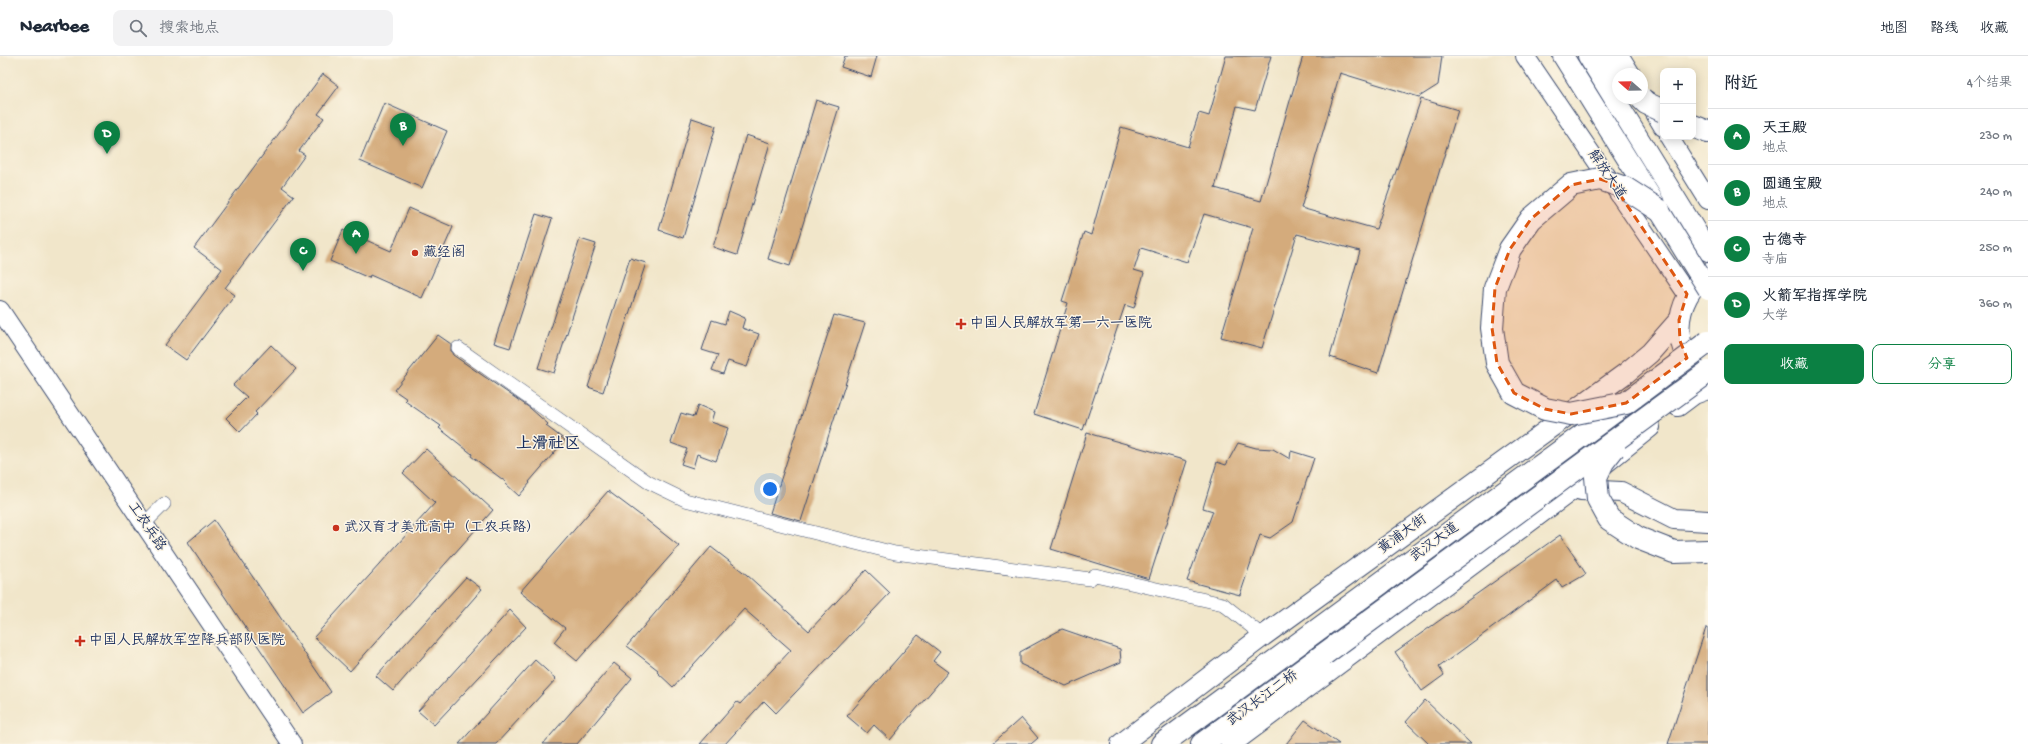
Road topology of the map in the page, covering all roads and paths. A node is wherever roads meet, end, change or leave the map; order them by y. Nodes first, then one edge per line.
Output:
1 (1525, 56) edge
2 (1563, 56) edge
3 (1588, 56) edge
4 (1602, 56) edge
5 (1620, 56) edge
6 (1613, 68) edge
7 (1627, 68) edge
8 (1648, 103) edge
9 (1648, 104) edge
10 (1660, 110) edge
11 (1660, 122) edge
12 (1696, 127) edge
13 (1708, 132) edge
14 (1671, 140) edge
15 (1708, 200) edge
16 (1659, 210) junction
17 (1708, 250) edge
18 (1708, 272) edge
19 (1708, 289) edge
20 (1687, 294) junction
21 (0, 310) edge
22 (1679, 320) junction
23 (0, 324) edge
24 (1708, 342) edge
25 (458, 348) dead end
26 (1708, 372) edge
27 (1708, 380) edge
28 (1708, 389) edge
29 (1626, 403) junction
30 (1624, 433) junction
31 (1573, 489) junction
32 (164, 504) dead end
33 (1708, 521) edge
34 (144, 524) junction
35 (1708, 551) edge
36 (1263, 636) junction
37 (1323, 655) joint
38 (282, 744) edge
39 (292, 744) edge
40 (1121, 744) edge
41 (1162, 744) edge
42 (1202, 744) edge
43 (1231, 744) edge

1 - 20 street, 解放大道
2 - 16 main road, 解放大道
3 - 17 main road
4 - 6 highway
5 - 7 street
8 - 11 street
9 - 10 highway, bridge
12 - 13 highway
14 - 15 street
16 - 19 main road, 解放大道, bridge
16 - 29 highway, bridge
18 - 20 main road
20 - 22 main road
21 - 34 street, 工农兵路
22 - 27 main road
22 - 36 main road, 黄浦大街
23 - 38 street, 工农兵路
24 - 29 highway, 武汉大道, bridge
25 - 36 street
26 - 30 highway, 武汉大道, bridge
28 - 31 main road
29 - 41 highway, 武汉大道
30 - 35 highway, bridge
30 - 37 highway, 武汉大道, bridge
31 - 33 main road
31 - 43 main road
32 - 34 street
34 - 39 street, 工农兵路
36 - 40 main road, 黄浦大街
37 - 42 highway, 武汉长江二桥

